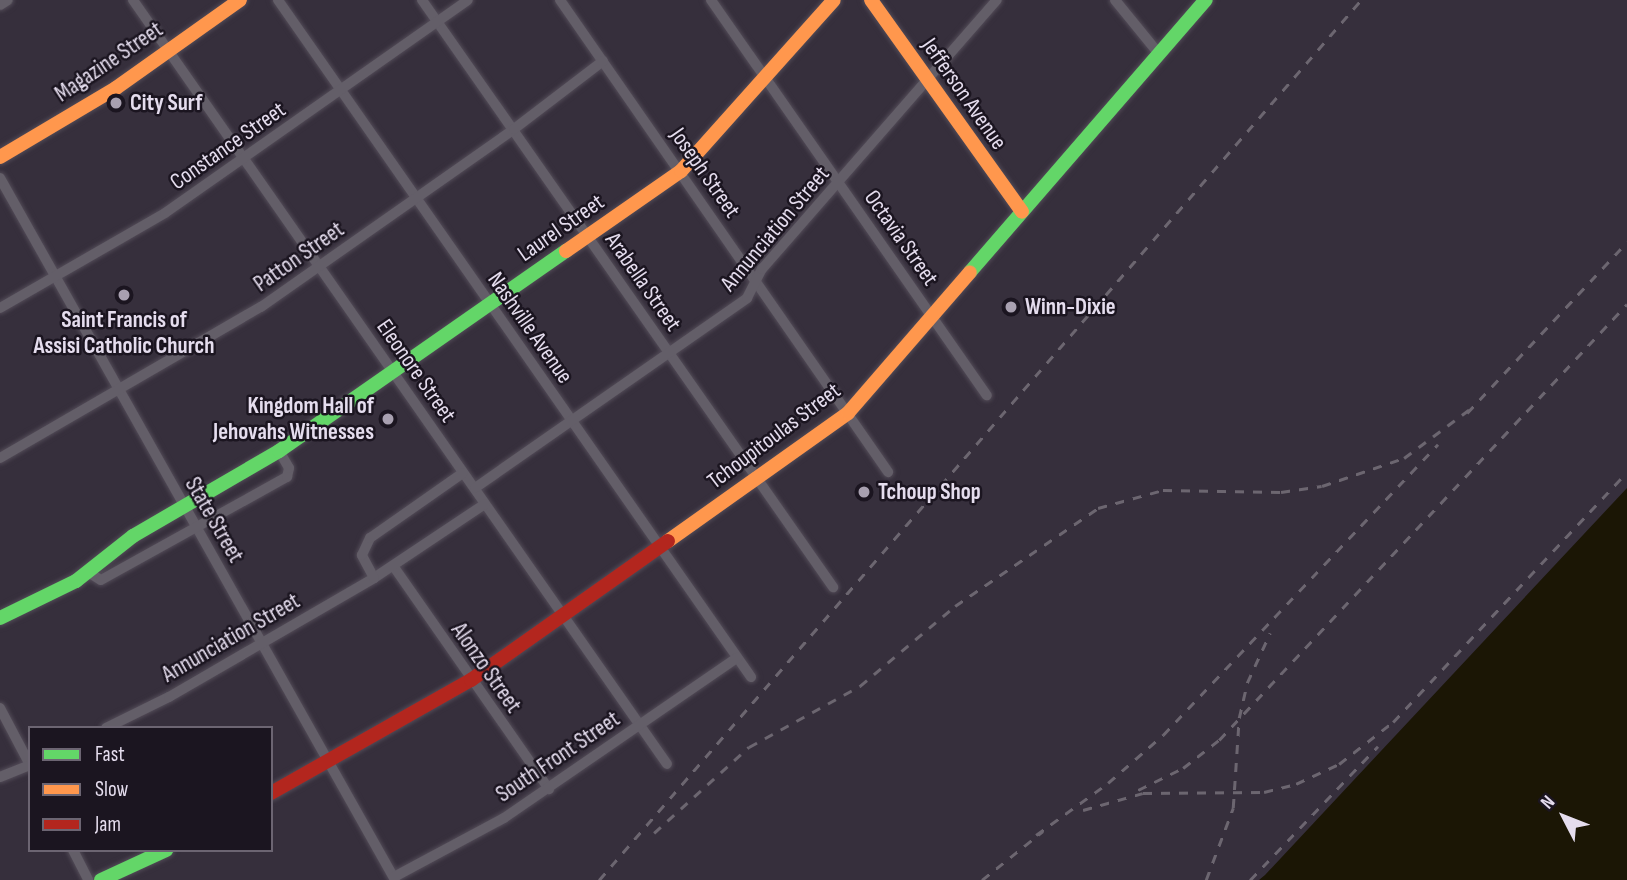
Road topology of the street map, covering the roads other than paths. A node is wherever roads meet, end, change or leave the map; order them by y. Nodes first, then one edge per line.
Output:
1 (8, 0) edge
2 (133, 0) edge
3 (240, 0) edge
4 (278, 0) edge
5 (422, 0) edge
6 (468, 0) edge
7 (560, 0) edge
8 (711, 0) edge
9 (834, 0) edge
10 (871, 0) edge
11 (998, 0) edge
12 (1115, 0) edge
13 (1206, 0) edge
14 (0, 5) edge
15 (437, 22) junction
16 (168, 51) junction
17 (1159, 54) junction
18 (603, 61) junction
19 (765, 78) junction
20 (927, 80) junction
21 (341, 91) junction
22 (514, 129) junction
23 (0, 157) edge
24 (243, 158) junction
25 (681, 171) junction
26 (0, 178) edge
27 (839, 184) junction
28 (416, 199) junction
29 (1022, 212) junction
30 (588, 237) junction
31 (318, 266) junction
32 (55, 276) junction
33 (756, 280) junction
34 (491, 305) junction
35 (0, 308) edge
36 (932, 316) junction
37 (671, 354) junction
38 (394, 374) junction
39 (118, 391) junction
40 (988, 396) dead end
41 (848, 413) junction
42 (572, 421) junction
43 (279, 452) junction
44 (0, 458) edge
45 (888, 472) dead end
46 (463, 473) junction
47 (758, 478) junction
48 (475, 488) junction
49 (485, 504) junction
50 (183, 506) junction
51 (197, 529) junction
52 (659, 548) junction
53 (394, 567) junction
54 (88, 572) junction
55 (374, 578) junction
56 (832, 587) dead end
57 (564, 615) junction
58 (0, 618) edge
59 (262, 644) junction
60 (737, 658) junction
61 (751, 677) dead end
62 (471, 681) junction
63 (0, 708) edge
64 (640, 725) junction
65 (110, 726) edge
66 (28, 761) edge
67 (329, 762) junction
68 (667, 764) dead end
69 (28, 766) edge
70 (0, 777) edge
71 (549, 789) junction
72 (273, 792) edge
73 (74, 852) edge
74 (162, 852) edge
75 (394, 879) edge
76 (88, 880) edge
77 (101, 880) edge

1 - 14 street
2 - 16 street, Eleonore Street
3 - 16 street, Magazine Street
4 - 21 street, Nashville Avenue
5 - 15 street, Arabella Street
6 - 15 street, Constance Street
7 - 18 street, Joseph Street
8 - 19 street, Octavia Street
9 - 19 street, Laurel Street
10 - 20 street, Jefferson Avenue
11 - 20 street, Annunciation Street
12 - 17 street
13 - 17 street, Tchoupitoulas Street
15 - 21 street, Constance Street
15 - 22 street, Arabella Street
16 - 23 street, Magazine Street
16 - 24 street, Eleonore Street
17 - 29 street, Tchoupitoulas Street
18 - 22 street, Patton Street
18 - 25 street, Joseph Street
19 - 25 street, Laurel Street
19 - 27 street, Octavia Street
20 - 27 street, Annunciation Street
20 - 29 street, Jefferson Avenue
21 - 24 street, Constance Street
21 - 28 street, Nashville Avenue
22 - 28 street, Patton Street
22 - 30 street, Arabella Street
24 - 31 street, Eleonore Street
24 - 32 street, Constance Street
25 - 30 street, Laurel Street
25 - 33 street, Joseph Street
26 - 32 street, State Street
27 - 33 street, Annunciation Street
27 - 36 street, Octavia Street
28 - 31 street, Patton Street
28 - 34 street, Nashville Avenue
29 - 36 street, Tchoupitoulas Street
30 - 34 street, Laurel Street
30 - 37 street, Arabella Street
31 - 38 street, Eleonore Street
31 - 39 street, Patton Street
32 - 35 street, Constance Street
32 - 39 street, State Street
33 - 37 street, Annunciation Street
33 - 41 street, Joseph Street
34 - 38 street, Laurel Street
34 - 42 street, Nashville Avenue
36 - 40 street, Octavia Street
36 - 41 street, Tchoupitoulas Street
37 - 42 street, Annunciation Street
37 - 47 street, Arabella Street
38 - 43 street, Laurel Street
38 - 46 street, Eleonore Street
39 - 44 street, Patton Street
39 - 50 street, State Street
41 - 45 street, Joseph Street
41 - 47 street, Tchoupitoulas Street
42 - 48 street, Annunciation Street
42 - 52 street, Nashville Avenue
43 - 50 street, Laurel Street
43 - 51 street, Laurel Street
46 - 48 street, Eleonore Street
46 - 55 street
47 - 52 street, Tchoupitoulas Street
47 - 56 street, Arabella Street
48 - 49 street, Eleonore Street
49 - 53 street, Annunciation Street
49 - 57 street, Eleonore Street
50 - 51 street, State Street
50 - 54 street, Laurel Street
51 - 54 street, Laurel Street
51 - 59 street, State Street
52 - 57 street, Tchoupitoulas Street
52 - 60 street, Nashville Avenue
53 - 55 street, Annunciation Street
53 - 62 street, Alonzo Street
54 - 58 street, Laurel Street
55 - 59 street, Annunciation Street
57 - 62 street, Tchoupitoulas Street
57 - 64 street, Eleonore Street
59 - 65 street, Annunciation Street
59 - 67 street, State Street
60 - 61 street, Nashville Avenue
60 - 64 street, South Front Street
62 - 67 street, Tchoupitoulas Street
62 - 71 street, Alonzo Street
63 - 66 street
64 - 68 street, Eleonore Street
64 - 71 street, South Front Street
67 - 72 street, Tchoupitoulas Street
67 - 75 street, State Street
69 - 70 street
71 - 75 street, South Front Street
73 - 76 street
74 - 77 street

